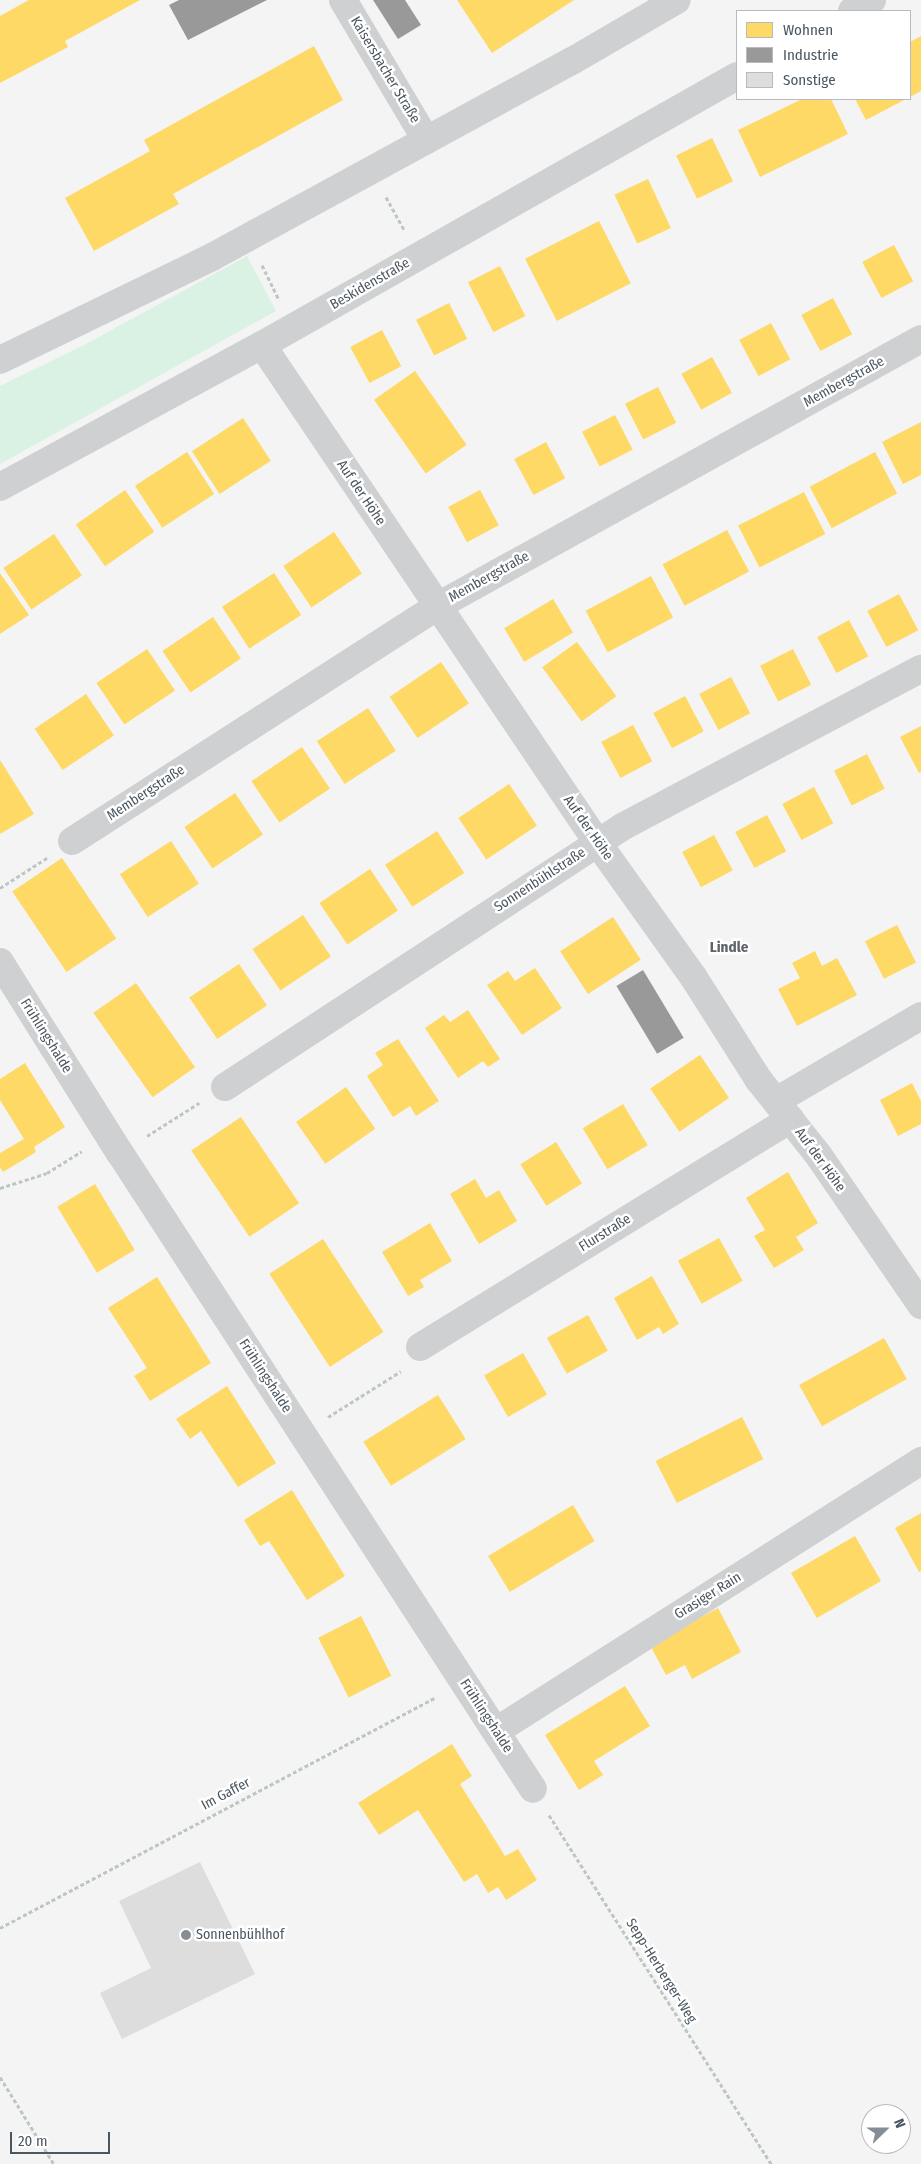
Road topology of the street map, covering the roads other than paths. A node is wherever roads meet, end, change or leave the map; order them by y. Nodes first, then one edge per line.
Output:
1 (343, 0) edge
2 (677, 0) edge
3 (872, 0) edge
4 (854, 10) edge
5 (736, 77) edge
6 (426, 140) junction
7 (921, 339) edge
8 (262, 345) junction
9 (0, 360) edge
10 (0, 487) edge
11 (436, 607) junction
12 (921, 668) edge
13 (72, 841) road end
14 (597, 842) junction
15 (0, 962) edge
16 (921, 1016) edge
17 (225, 1087) road end
18 (783, 1110) junction
19 (921, 1305) edge
20 (420, 1347) road end
21 (921, 1461) edge
22 (496, 1731) junction
23 (532, 1789) road end

1 - 6 street, Kaisersbacher Straße
2 - 6 street
3 - 4 street
5 - 8 street, Beskidenstraße
6 - 9 street
7 - 11 street, Membergstraße
8 - 10 street, Beskidenstraße
8 - 11 street, Auf der Höhe
11 - 13 street, Membergstraße
11 - 14 street, Auf der Höhe
12 - 14 street, Sonnenbühlstraße
14 - 17 street, Sonnenbühlstraße
14 - 18 street, Auf der Höhe
15 - 22 street, Frühlingshalde
16 - 18 street, Flurstraße
18 - 19 street, Auf der Höhe
18 - 20 street, Flurstraße
21 - 22 street, Grasiger Rain
22 - 23 street, Frühlingshalde

